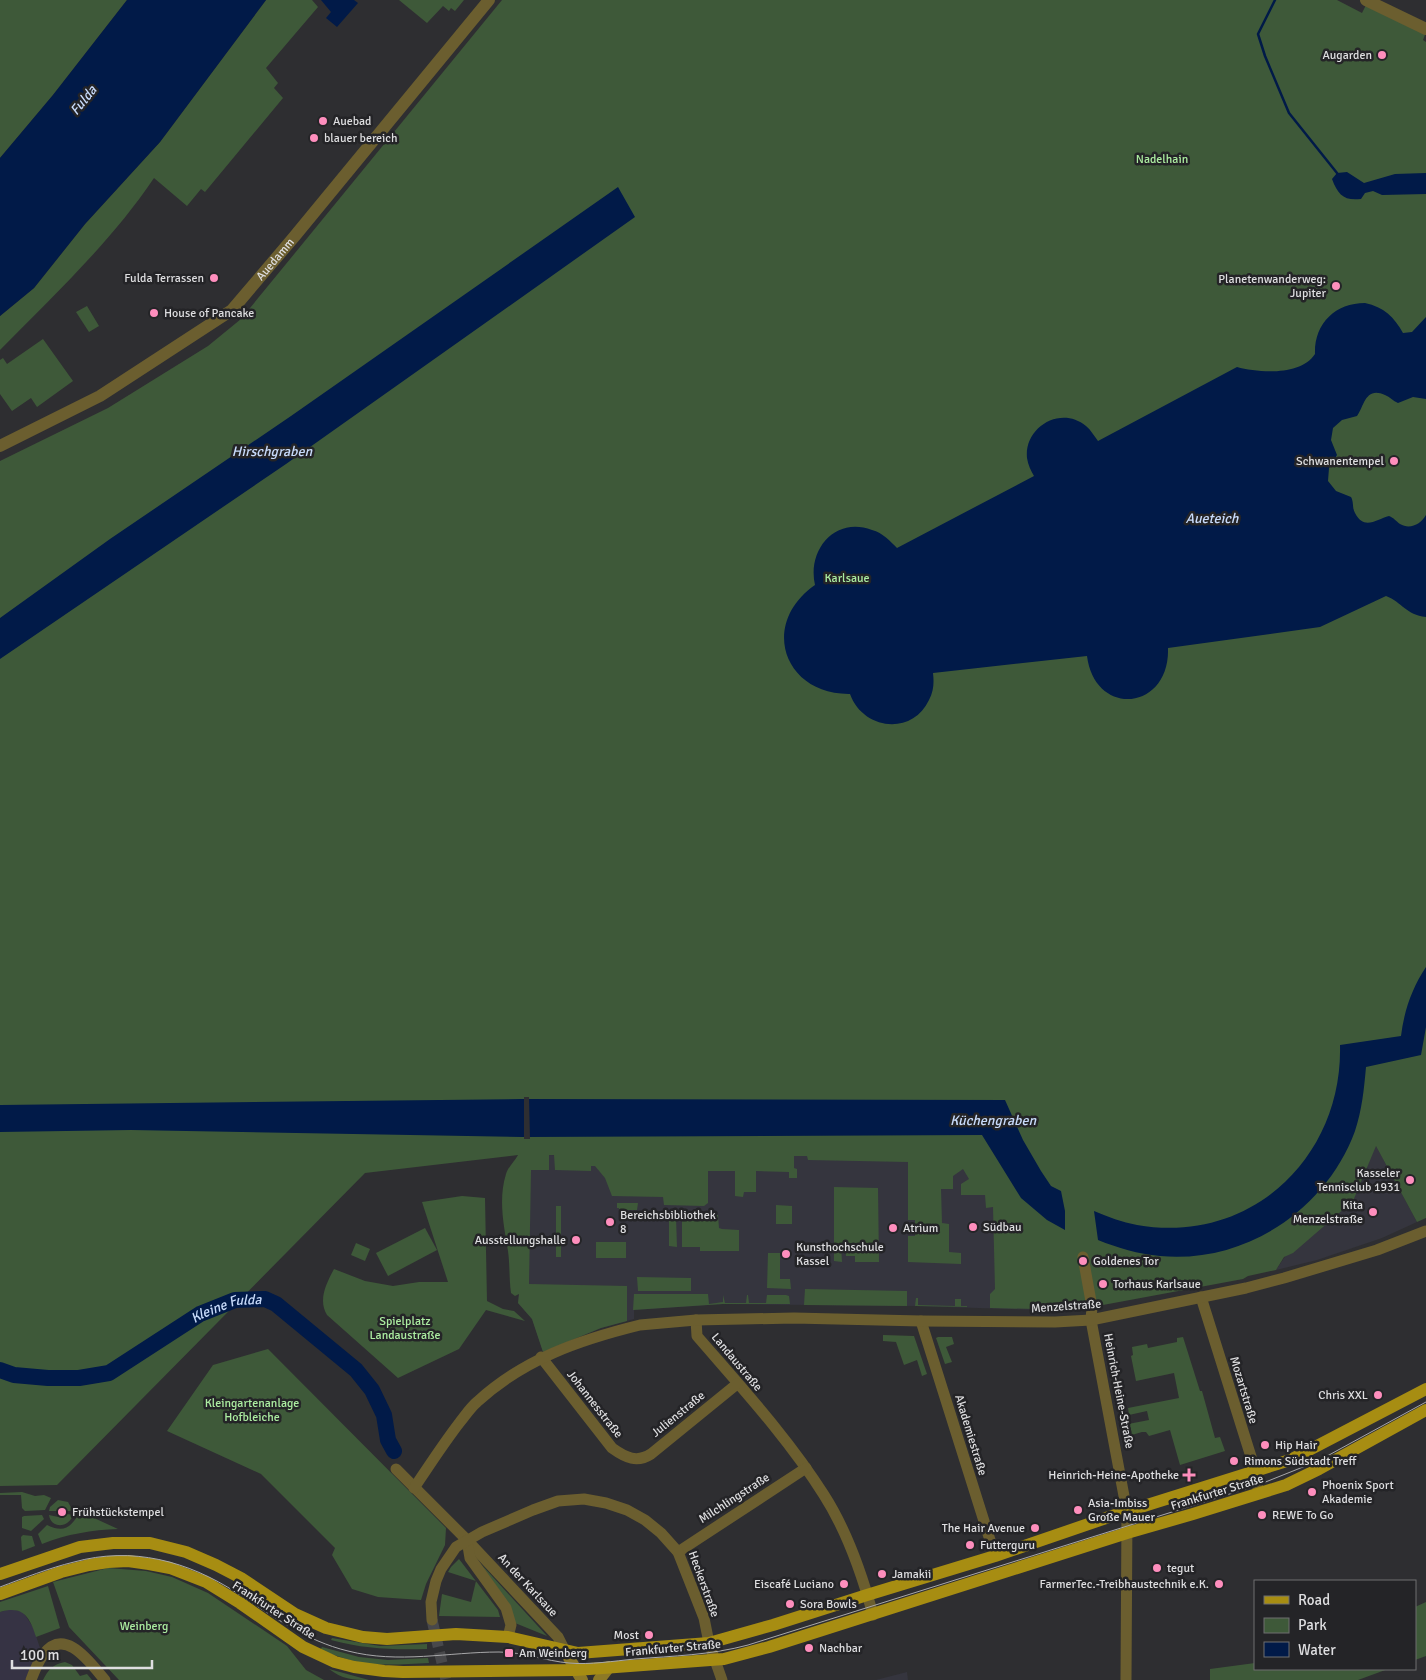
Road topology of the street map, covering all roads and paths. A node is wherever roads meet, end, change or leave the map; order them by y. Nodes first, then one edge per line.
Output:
1 (489, 0) edge
2 (1366, 0) edge
3 (1426, 29) edge
4 (0, 446) edge
5 (1426, 1231) edge
6 (1083, 1257) dead end
7 (1201, 1297) junction
8 (696, 1320) junction
9 (1091, 1320) junction
10 (921, 1321) junction
11 (541, 1357) junction
12 (737, 1384) junction
13 (1426, 1389) edge
14 (1426, 1410) edge
15 (634, 1458) joint
16 (806, 1468) junction
17 (396, 1469) dead end
18 (1254, 1472) junction
19 (414, 1488) junction
20 (1259, 1493) junction
21 (1127, 1512) junction
22 (1128, 1533) junction
23 (467, 1540) junction
24 (678, 1552) junction
25 (995, 1556) junction
26 (0, 1574) edge
27 (0, 1594) edge
28 (867, 1595) junction
29 (873, 1615) junction
30 (432, 1620) tunnel mouth
31 (508, 1636) junction
32 (709, 1643) junction
33 (565, 1651) junction
34 (714, 1660) junction
35 (609, 1667) junction
36 (579, 1675) edge
37 (31, 1680) edge
38 (106, 1680) edge
39 (599, 1680) edge
40 (722, 1680) edge
41 (1126, 1680) edge

1 - 4 street, Auedamm
2 - 3 street
5 - 7 street, Menzelstraße
6 - 9 street, Heinrich-Heine-Straße
7 - 9 street, Menzelstraße
7 - 18 street, Mozartstraße
8 - 10 street, Menzelstraße
8 - 11 street
8 - 12 street, Landaustraße
9 - 10 street, Menzelstraße
9 - 21 street, Heinrich-Heine-Straße
10 - 25 street, Akademiestraße
11 - 15 street, Johannesstraße
11 - 19 street
12 - 15 street, Julienstraße
12 - 16 street, Landaustraße
13 - 18 main road, Frankfurter Straße
14 - 20 main road, Frankfurter Straße
16 - 24 street, Milchlingstraße
16 - 28 street, Landaustraße
17 - 19 street, An der Karlsaue
18 - 20 street, Mozartstraße
18 - 21 main road, Frankfurter Straße
19 - 23 street, An der Karlsaue
20 - 22 main road, Frankfurter Straße
21 - 22 street, Heinrich-Heine-Straße
21 - 25 main road, Frankfurter Straße
22 - 29 main road, Frankfurter Straße
22 - 41 street, Heinrich-Heine-Straße
23 - 24 street, Heckerstraße
23 - 30 street, Heckerstraße
23 - 31 street, An der Karlsaue
23 - 33 street, An der Karlsaue
24 - 32 street, Heckerstraße
25 - 28 main road, Frankfurter Straße
26 - 31 main road, Frankfurter Straße
27 - 36 main road, Frankfurter Straße
28 - 29 street, Landaustraße
28 - 32 main road, Frankfurter Straße
29 - 34 main road, Frankfurter Straße
31 - 33 main road, Frankfurter Straße
32 - 33 main road, Frankfurter Straße
32 - 34 street, Heckerstraße
33 - 36 main road
34 - 35 main road, Frankfurter Straße
34 - 40 street, Heckerstraße
35 - 36 main road, Frankfurter Straße
35 - 39 main road
37 - 38 street

